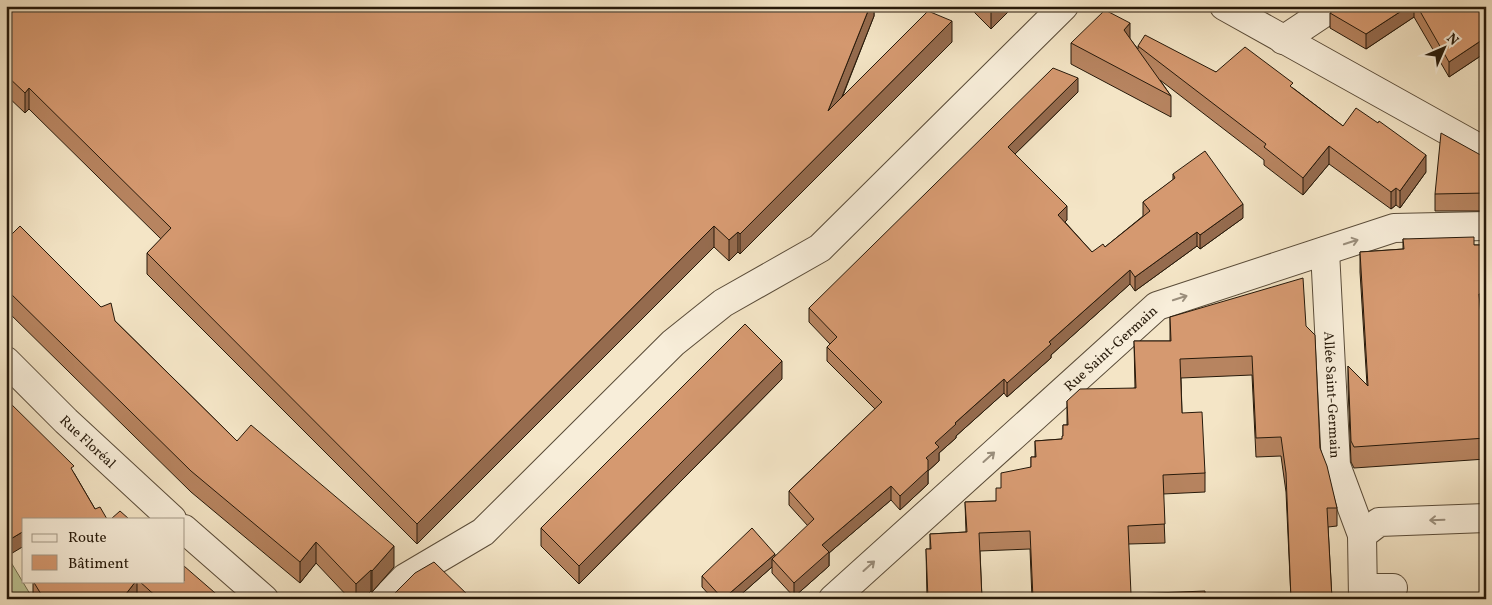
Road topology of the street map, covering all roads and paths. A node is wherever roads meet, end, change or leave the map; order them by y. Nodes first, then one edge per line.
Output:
1 (1064, 6) edge
2 (1224, 6) edge
3 (1334, 6) edge
4 (1283, 40) junction
5 (1486, 152) edge
6 (1486, 226) edge
7 (1325, 251) junction
8 (6, 361) edge
9 (171, 518) edge
10 (1486, 518) edge
11 (185, 530) edge
12 (1362, 535) junction
13 (1393, 588) dead end
14 (1363, 594) edge
15 (264, 599) edge
16 (386, 599) edge
17 (833, 599) edge

1 - 16 street
2 - 4 street
3 - 4 street
4 - 5 street
7 -> 6 street, Rue Saint-Germain
7 - 12 street, Allée Saint-Germain
17 -> 7 street, Rue Saint-Germain
8 - 9 street, Rue Floréal
10 -> 12 street
11 - 15 street
12 - 14 street, Allée Saint-Germain
13 - 14 street

